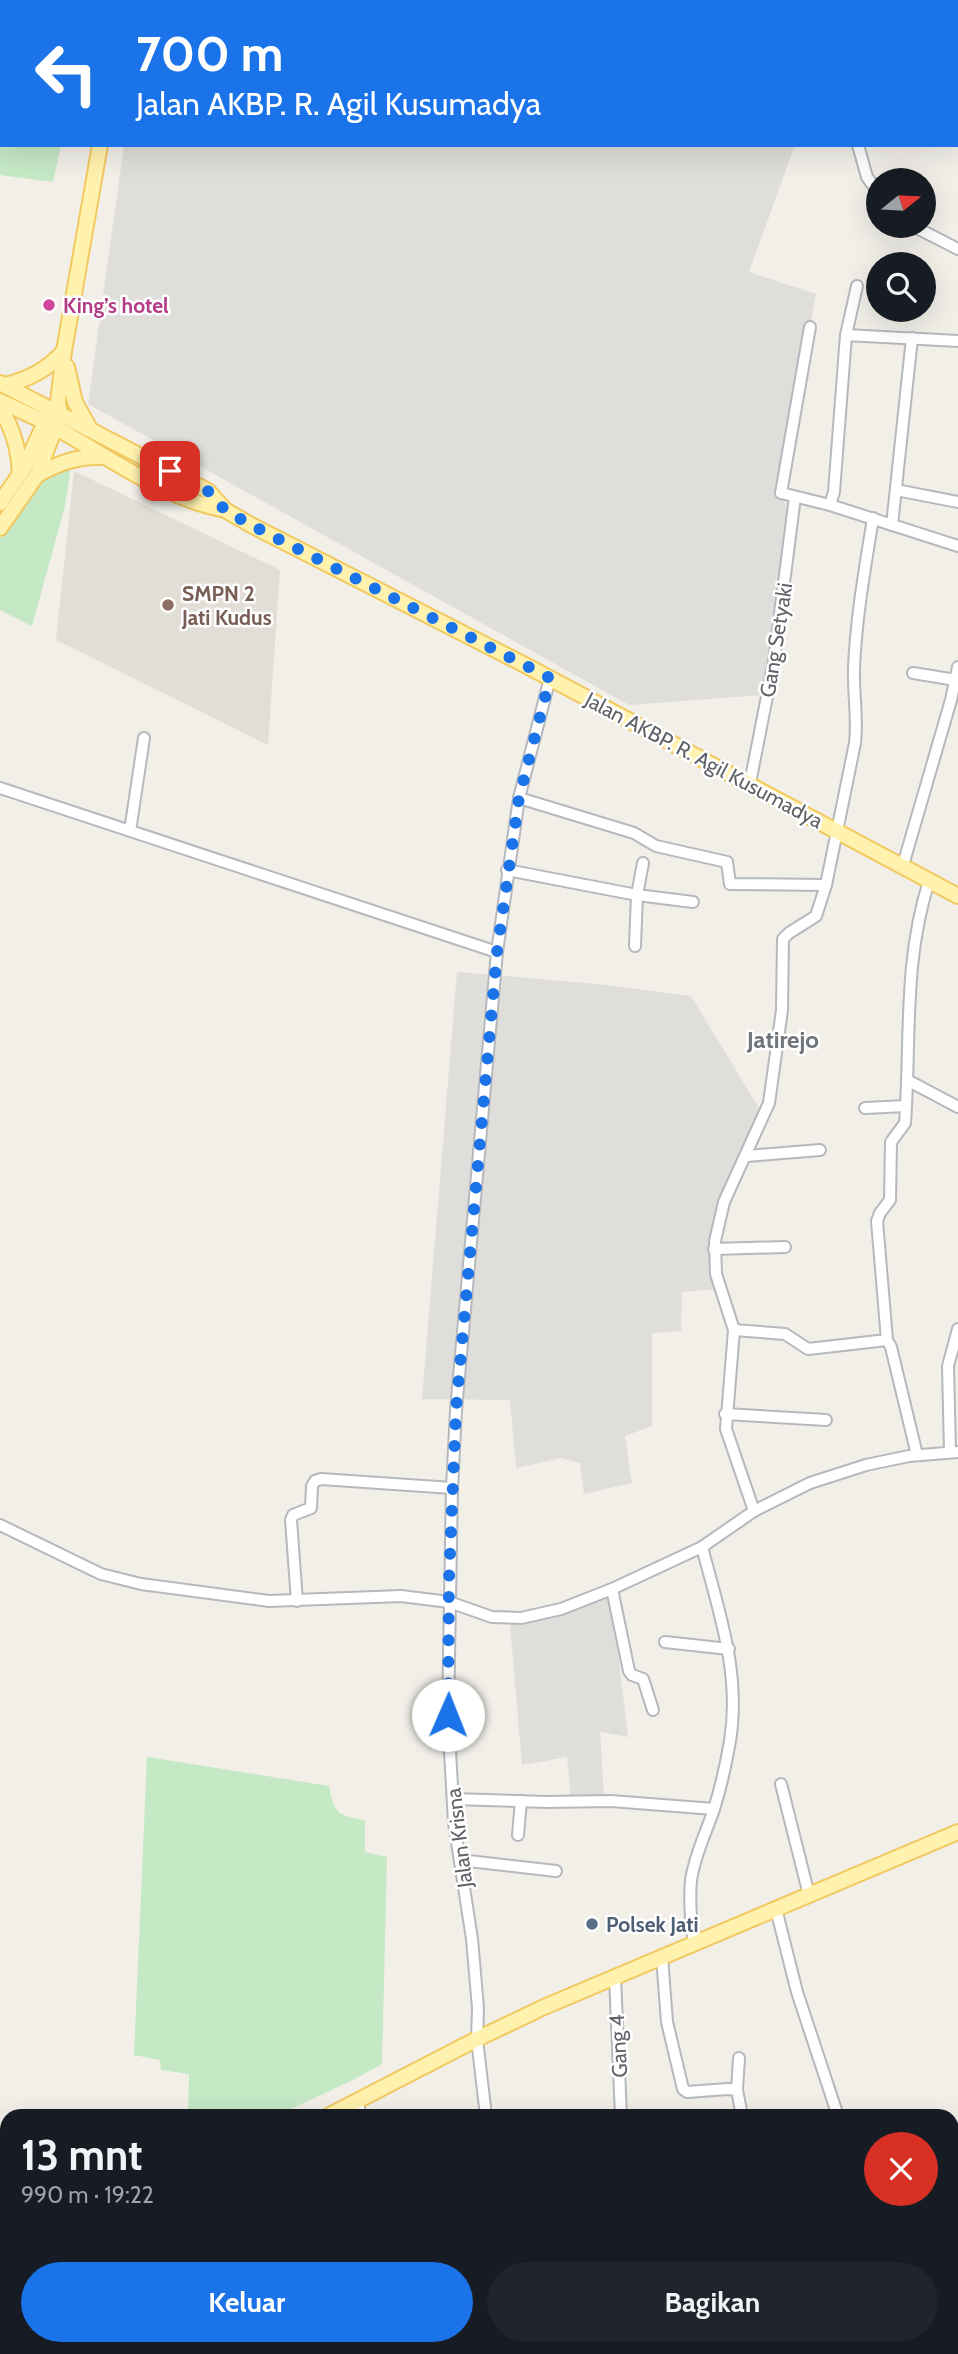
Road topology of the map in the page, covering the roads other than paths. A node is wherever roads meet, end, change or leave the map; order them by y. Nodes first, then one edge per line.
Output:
1 (100, 147) edge
2 (859, 147) edge
3 (866, 173) edge
4 (936, 238) edge
5 (958, 249) edge
6 (857, 286) dead end
7 (810, 327) dead end
8 (846, 335) junction
9 (912, 338) junction
10 (958, 341) edge
11 (64, 351) junction
12 (2, 384) edge
13 (0, 401) edge
14 (0, 408) edge
15 (54, 416) junction
16 (92, 430) junction
17 (106, 458) junction
18 (20, 474) junction
19 (37, 475) junction
20 (896, 490) junction
21 (795, 497) junction
22 (958, 502) edge
23 (0, 503) edge
24 (830, 505) junction
25 (225, 510) junction
26 (873, 518) junction
27 (892, 525) junction
28 (0, 528) edge
29 (958, 546) edge
30 (958, 667) edge
31 (912, 673) dead end
32 (550, 678) junction
33 (956, 680) edge
34 (144, 738) dead end
35 (750, 783) junction
36 (0, 788) edge
37 (519, 798) junction
38 (130, 831) junction
39 (838, 831) junction
40 (643, 863) dead end
41 (902, 865) junction
42 (507, 870) junction
43 (929, 881) junction
44 (826, 885) junction
45 (637, 895) junction
46 (958, 896) edge
47 (693, 902) dead end
48 (635, 946) dead end
49 (497, 952) junction
50 (907, 1080) junction
51 (906, 1106) junction
52 (958, 1107) edge
53 (865, 1108) dead end
54 (820, 1150) dead end
55 (747, 1156) junction
56 (785, 1247) dead end
57 (715, 1249) junction
58 (958, 1329) edge
59 (734, 1330) junction
60 (887, 1340) junction
61 (953, 1365) edge
62 (726, 1414) junction
63 (827, 1420) dead end
64 (954, 1452) edge
65 (917, 1455) junction
66 (452, 1488) junction
67 (754, 1511) junction
68 (0, 1526) edge
69 (702, 1548) junction
70 (612, 1589) junction
71 (297, 1601) junction
72 (449, 1602) junction
73 (666, 1642) dead end
74 (729, 1649) junction
75 (653, 1710) dead end
76 (781, 1784) dead end
77 (453, 1798) junction
78 (521, 1801) junction
79 (714, 1809) junction
80 (958, 1832) edge
81 (518, 1835) dead end
82 (460, 1860) junction
83 (556, 1871) dead end
84 (809, 1895) junction
85 (776, 1909) junction
86 (695, 1944) junction
87 (662, 1957) junction
88 (615, 1977) junction
89 (477, 2039) junction
90 (739, 2057) dead end
91 (737, 2090) junction
92 (359, 2108) edge
93 (485, 2109) edge
94 (621, 2109) edge
95 (740, 2109) edge
96 (836, 2109) edge

1 - 11 main road
2 - 3 street
4 - 5 street
6 - 8 street
7 - 21 street
8 - 9 street
8 - 24 street
9 - 10 street
9 - 20 street
11 - 12 main road
11 - 15 main road
11 - 16 main road
12 - 15 main road, Jalan AKBP. R. Agil Kusumadya
13 - 15 main road, Jalan AKBP. R. Agil Kusumadya
14 - 18 main road
15 - 16 main road, Jalan AKBP. R. Agil Kusumadya
15 - 17 main road, Jalan AKBP. R. Agil Kusumadya
15 - 18 main road
15 - 19 main road
16 - 25 main road, Jalan AKBP. R. Agil Kusumadya
17 - 19 main road
17 - 25 main road, Jalan AKBP. R. Agil Kusumadya
18 - 23 main road
19 - 28 main road
20 - 22 street
20 - 27 street
21 - 24 street
21 - 35 street, Gang Setyaki
24 - 26 street
25 - 32 main road, Jalan AKBP. R. Agil Kusumadya
26 - 27 street
26 - 39 street
27 - 29 street
30 - 33 street
31 - 33 street
32 - 35 main road, Jalan AKBP. R. Agil Kusumadya
32 - 37 street, Jalan Krisna
33 - 41 street
34 - 38 street
35 - 39 main road, Jalan AKBP. R. Agil Kusumadya
36 - 38 street
37 - 42 street, Jalan Krisna
37 - 44 street
38 - 49 street
39 - 41 main road, Jalan AKBP. R. Agil Kusumadya
39 - 44 street
40 - 45 street
41 - 43 main road, Jalan AKBP. R. Agil Kusumadya
42 - 45 street
42 - 49 street, Jalan Krisna
43 - 46 main road, Jalan AKBP. R. Agil Kusumadya
43 - 50 street
44 - 55 street
45 - 47 street
45 - 48 street
49 - 66 street, Jalan Krisna
50 - 51 street
50 - 52 street
51 - 53 street
51 - 60 street
54 - 55 street
55 - 57 street
56 - 57 street
57 - 59 street
58 - 61 street
59 - 60 street
59 - 62 street
60 - 65 street
61 - 64 street
62 - 63 street
62 - 67 street
64 - 65 street
65 - 67 street
66 - 71 street
66 - 72 street, Jalan Krisna
67 - 69 street
68 - 71 street
69 - 70 street
69 - 74 street
70 - 72 street
70 - 75 street
71 - 72 street
72 - 77 street, Jalan Krisna
73 - 74 street
74 - 79 street
76 - 84 street
77 - 78 street
77 - 82 street, Jalan Krisna
78 - 79 street
78 - 81 street
79 - 86 street
80 - 84 main road
82 - 83 street
82 - 89 street, Jalan Krisna
84 - 85 main road
85 - 86 main road
85 - 96 street
86 - 87 main road
87 - 88 main road
87 - 91 street
88 - 89 main road
88 - 94 street, Gang 4
89 - 92 main road
89 - 93 street, Jalan Krisna
90 - 91 street
91 - 95 street

